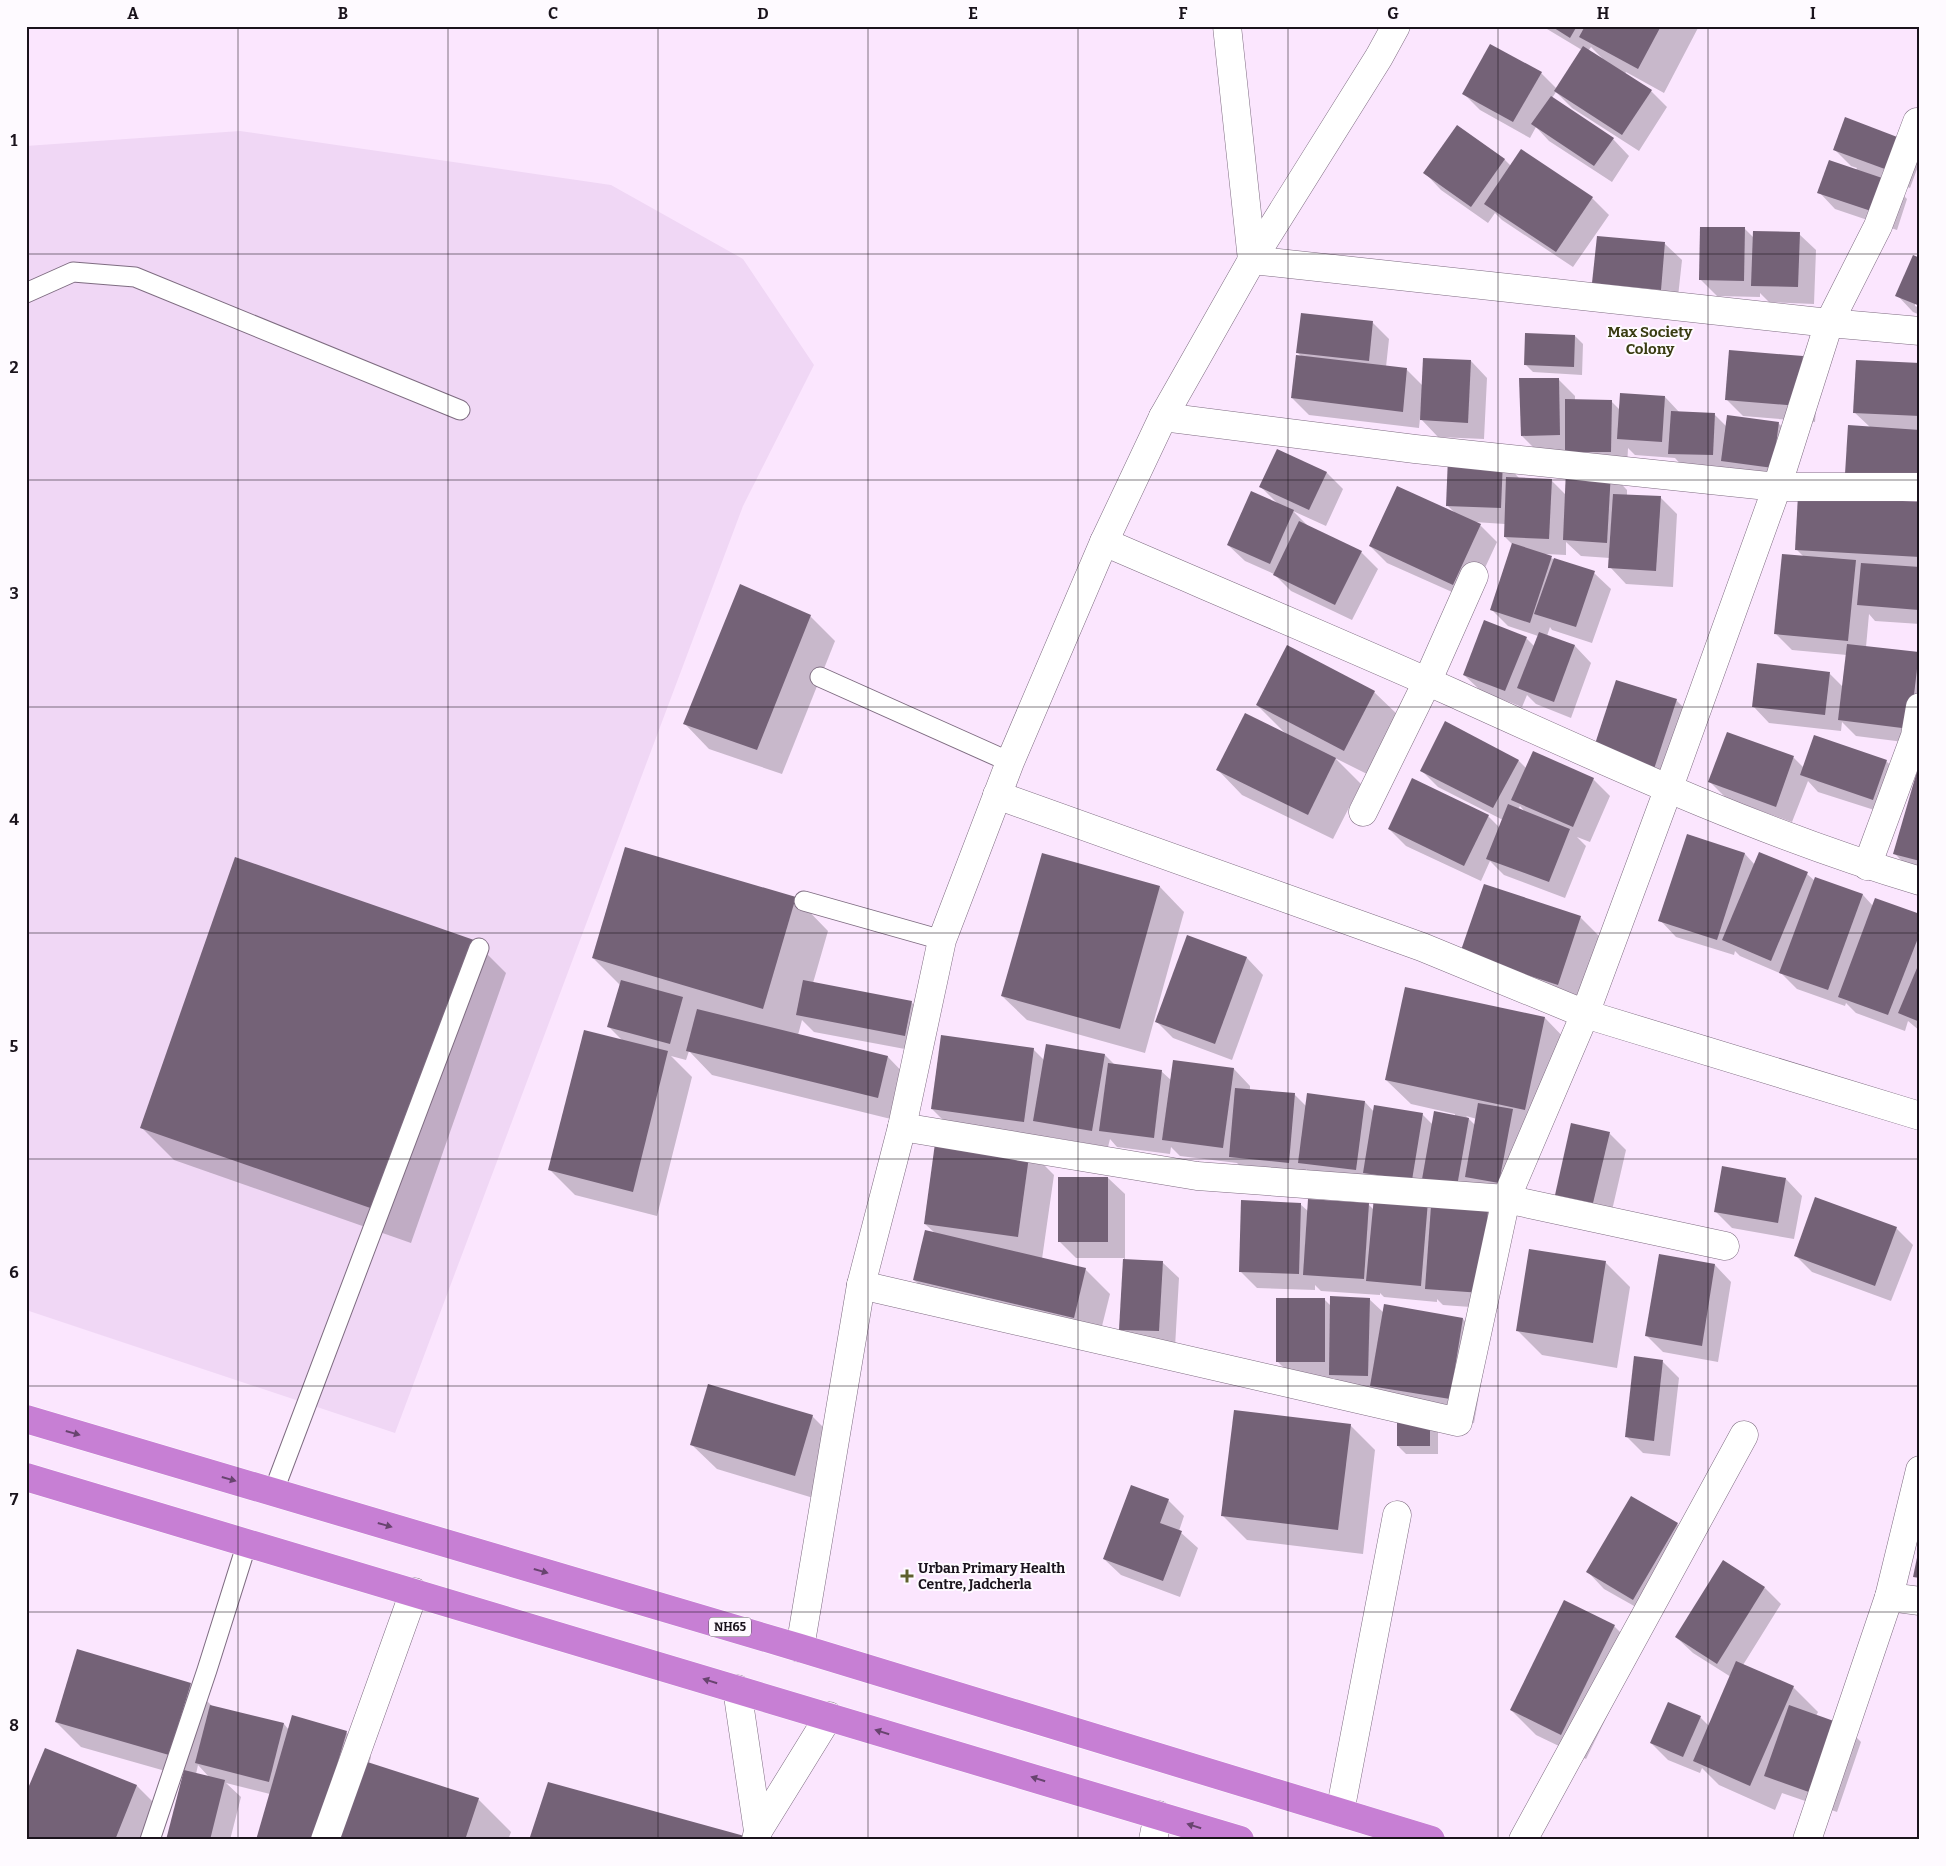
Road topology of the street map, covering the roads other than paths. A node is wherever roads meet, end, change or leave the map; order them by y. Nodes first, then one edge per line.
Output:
1 (1227, 26) edge
2 (1396, 26) edge
3 (1917, 122) dead end
4 (1252, 260) junction
5 (26, 293) edge
6 (1828, 323) junction
7 (1920, 331) edge
8 (460, 410) dead end
9 (1163, 417) junction
10 (1777, 488) junction
11 (1920, 488) edge
12 (1104, 542) junction
13 (1474, 576) dead end
14 (820, 678) dead end
15 (1427, 682) junction
16 (1920, 707) edge
17 (1010, 762) junction
18 (1668, 790) junction
19 (996, 795) junction
20 (1363, 812) dead end
21 (1867, 866) junction
22 (1920, 881) edge
23 (804, 901) dead end
24 (942, 940) junction
25 (478, 948) dead end
26 (1586, 1014) junction
27 (1920, 1116) edge
28 (902, 1127) junction
29 (1506, 1199) junction
30 (1725, 1246) dead end
31 (861, 1285) junction
32 (26, 1419) edge
33 (1744, 1436) dead end
34 (1920, 1470) edge
35 (26, 1477) edge
36 (273, 1492) junction
37 (1397, 1515) dead end
38 (247, 1543) junction
39 (414, 1592) junction
40 (1889, 1597) junction
41 (1920, 1601) edge
42 (800, 1648) junction
43 (737, 1689) junction
44 (829, 1716) junction
45 (1340, 1812) junction
46 (1155, 1827) edge
47 (757, 1835) edge
48 (150, 1840) edge
49 (325, 1840) edge
50 (1240, 1840) edge
51 (1432, 1840) edge
52 (1523, 1840) edge
53 (1807, 1840) edge

1 - 4 street
2 - 4 street
3 - 6 street
4 - 6 street
4 - 9 street
5 - 8 lane
6 - 7 street
6 - 10 street
9 - 10 street
9 - 12 street
10 - 11 street
10 - 18 street
12 - 15 street
12 - 17 street
13 - 15 street
14 - 17 lane
15 - 18 street
15 - 20 street
16 - 21 street
17 - 19 street
18 - 21 street
18 - 26 street
19 - 24 street
19 - 26 street
21 - 22 street
23 - 24 lane
24 - 28 street
25 - 36 lane
26 - 27 street
26 - 29 street
28 - 29 street
28 - 31 street
29 - 30 street
29 - 31 street
31 - 42 street
32 -> 36 highway, NH65
33 - 52 street
34 - 40 street
35 - 38 highway
36 -> 42 highway, NH65
37 - 45 street
38 - 39 highway
38 - 48 lane
43 -> 39 highway
39 - 49 street
40 - 41 street
40 - 53 street
42 - 45 highway, NH65
43 - 44 highway
43 - 47 street
46 -> 44 highway
44 - 47 street
45 - 51 highway, NH65
50 -> 46 highway

